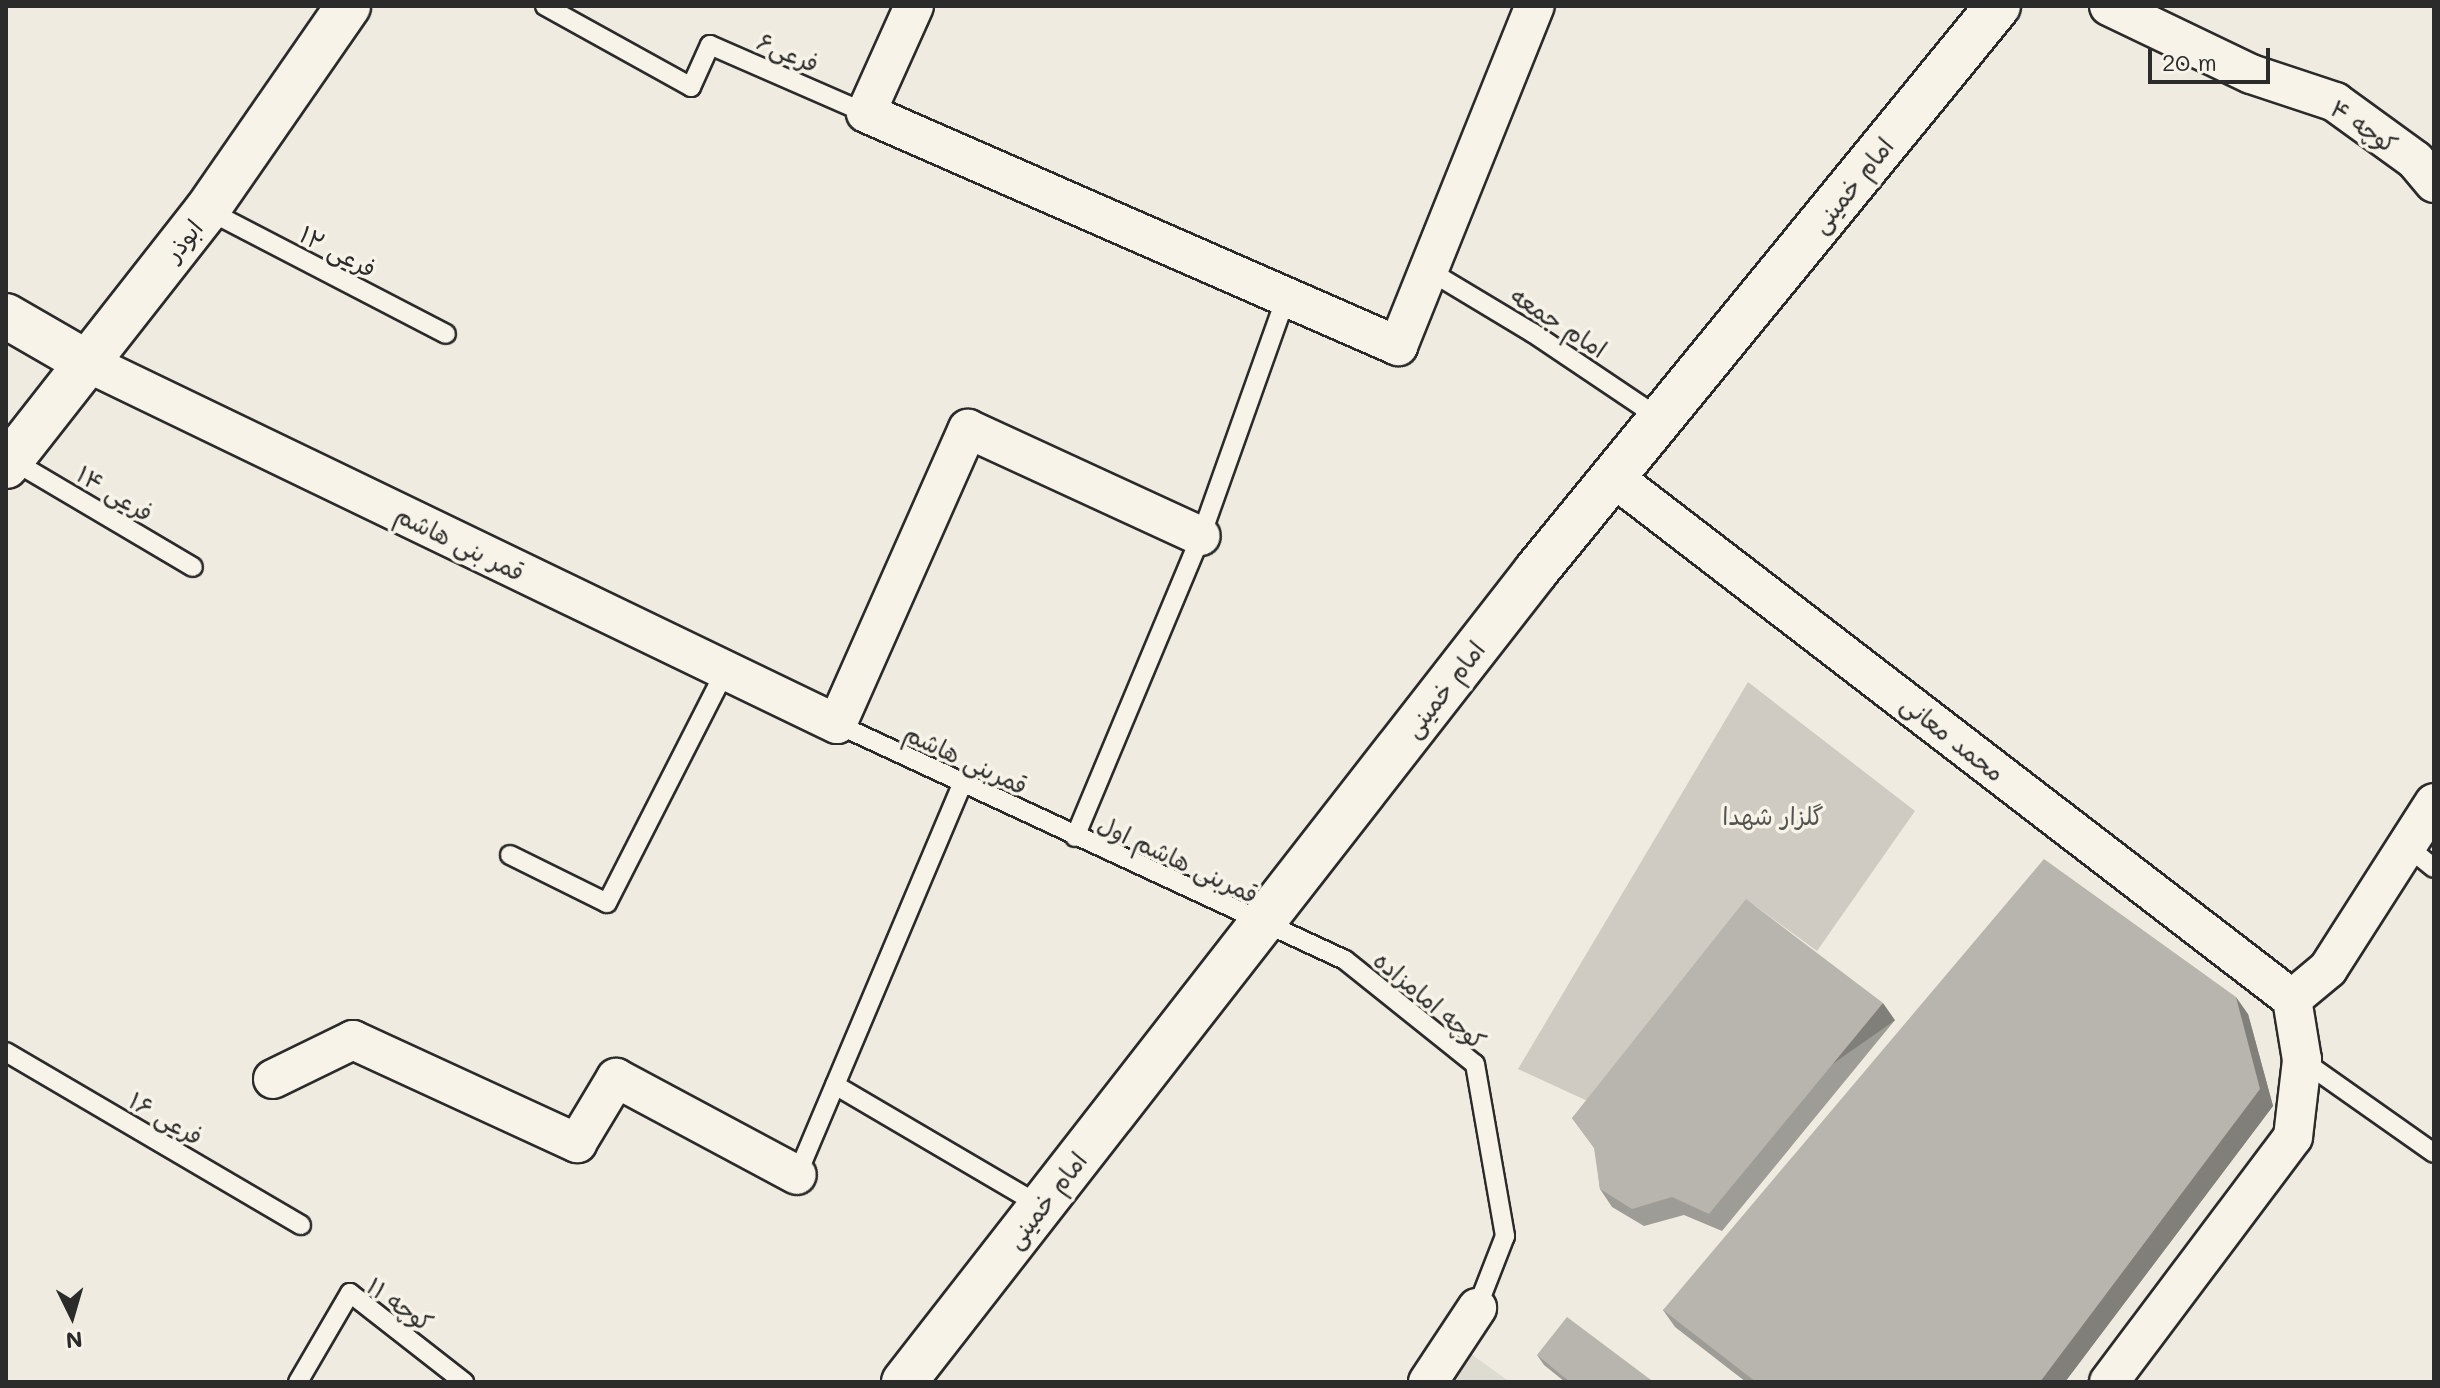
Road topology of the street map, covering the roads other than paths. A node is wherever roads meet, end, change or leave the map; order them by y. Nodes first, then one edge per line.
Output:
1 (348, 6) edge
2 (545, 6) edge
3 (914, 6) edge
4 (1535, 6) edge
5 (1998, 6) edge
6 (2109, 6) edge
7 (866, 113) junction
8 (2434, 183) edge
9 (207, 210) junction
10 (1428, 270) junction
11 (1287, 294) junction
12 (6, 316) edge
13 (446, 334) dead end
14 (84, 361) junction
15 (1661, 419) junction
16 (9, 463) edge
17 (1613, 477) junction
18 (1201, 536) junction
19 (193, 567) dead end
20 (725, 671) junction
21 (837, 724) junction
22 (962, 784) junction
23 (2434, 803) edge
24 (1075, 837) junction
25 (510, 855) dead end
26 (2421, 857) edge
27 (1261, 924) junction
28 (2292, 999) junction
29 (6, 1052) edge
30 (2302, 1060) junction
31 (273, 1079) dead end
32 (835, 1085) junction
33 (2434, 1153) edge
34 (797, 1175) joint
35 (1041, 1206) junction
36 (301, 1225) dead end
37 (1477, 1308) joint
38 (298, 1382) edge
39 (464, 1382) edge
40 (904, 1382) edge
41 (1428, 1382) edge
42 (2109, 1382) edge

1 - 9 main road, ابوذر
2 - 7 lane, فرعی۶
3 - 7 street
4 - 10 street
5 - 15 main road, امام خمینی
6 - 8 street, کوچه ۴
7 - 11 street
9 - 13 lane, فرعی ۱۲
9 - 14 main road, ابوذر
10 - 11 street
10 - 15 lane, امام جمعه
11 - 18 lane
12 - 14 main road
14 - 16 main road, ابوذر
14 - 20 street, قمر بنی هاشم
15 - 17 main road, امام خمینی
16 - 19 lane, فرعی ۱۴
17 - 27 main road, امام خمینی
17 - 28 street, محمد معانی
18 - 21 street
18 - 24 lane
20 - 21 street, قمر بنی هاشم
20 - 25 lane
21 - 22 lane, قمربنی هاشم
22 - 24 lane, قمربنی هاشم
22 - 32 lane
23 - 26 street
24 - 27 lane, قمربنی هاشم اول
26 - 28 street
27 - 35 main road, امام خمینی
27 - 37 lane, کوچه امامزاده
28 - 30 street
29 - 36 lane, فرعی ۱۶
30 - 33 lane
30 - 42 street
31 - 34 street
32 - 34 lane
32 - 35 lane
35 - 40 main road, امام خمینی
37 - 41 street
38 - 39 lane, کوچه ۱۱

